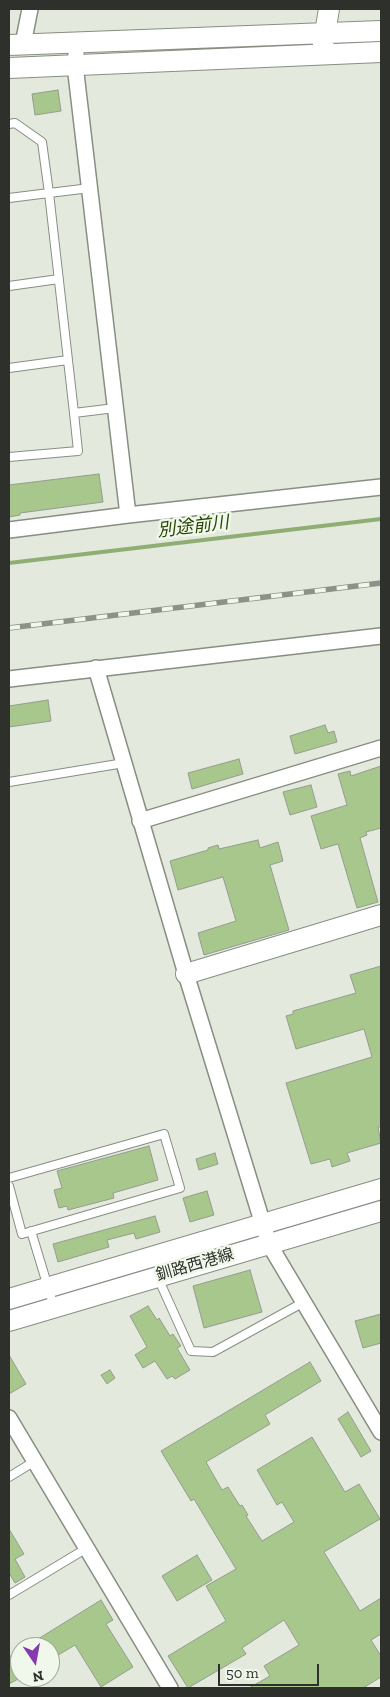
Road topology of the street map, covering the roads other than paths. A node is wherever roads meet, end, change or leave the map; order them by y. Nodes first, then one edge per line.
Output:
1 (30, 9) edge
2 (329, 9) edge
3 (381, 31) edge
4 (324, 33) junction
5 (77, 42) junction
6 (16, 45) edge
7 (381, 52) edge
8 (322, 55) junction
9 (76, 65) junction
10 (9, 68) edge
11 (9, 124) edge
12 (90, 188) junction
13 (49, 193) junction
14 (9, 198) edge
15 (59, 279) junction
16 (9, 286) edge
17 (68, 360) junction
18 (9, 368) edge
19 (115, 408) junction
20 (74, 413) junction
21 (9, 457) edge
22 (381, 487) edge
23 (128, 515) junction
24 (9, 530) edge
25 (381, 636) edge
26 (96, 668) junction
27 (9, 679) edge
28 (381, 748) edge
29 (124, 763) junction
30 (9, 782) edge
31 (140, 821) junction
32 (381, 915) edge
33 (186, 974) junction
34 (9, 1178) edge
35 (9, 1186) edge
36 (381, 1190) edge
37 (381, 1211) edge
38 (31, 1231) junction
39 (266, 1234) junction
40 (157, 1276) junction
41 (48, 1287) junction
42 (9, 1299) edge
43 (304, 1302) junction
44 (54, 1307) junction
45 (9, 1321) edge
46 (9, 1418) edge
47 (381, 1432) edge
48 (34, 1461) junction
49 (9, 1477) edge
50 (87, 1548) junction
51 (9, 1595) edge
52 (170, 1688) edge

1 - 6 street
2 - 4 street
3 - 4 street
4 - 5 street
4 - 8 street
5 - 6 street
5 - 9 street
7 - 8 street
8 - 9 street
9 - 10 street
9 - 12 street
11 - 13 lane
12 - 13 lane
12 - 19 street
13 - 14 lane
13 - 15 lane
15 - 16 lane
15 - 17 lane
17 - 18 lane
17 - 20 lane
19 - 20 lane
19 - 23 street
20 - 21 lane
22 - 23 street
23 - 24 street
25 - 26 street
26 - 27 street
26 - 29 street
28 - 31 street
29 - 30 lane
29 - 31 street
31 - 33 street
32 - 33 street
33 - 39 street
34 - 38 lane
35 - 38 lane
36 - 39 street, 釧路西港線
37 - 39 street, 釧路西港線
38 - 41 lane
39 - 40 street, 釧路西港線
39 - 41 street, 釧路西港線
39 - 43 street
40 - 43 lane
40 - 44 street, 釧路西港線
41 - 42 street, 釧路西港線
41 - 44 lane
43 - 47 street
44 - 45 street, 釧路西港線
46 - 48 street
48 - 49 lane
48 - 50 street
50 - 51 lane
50 - 52 street

